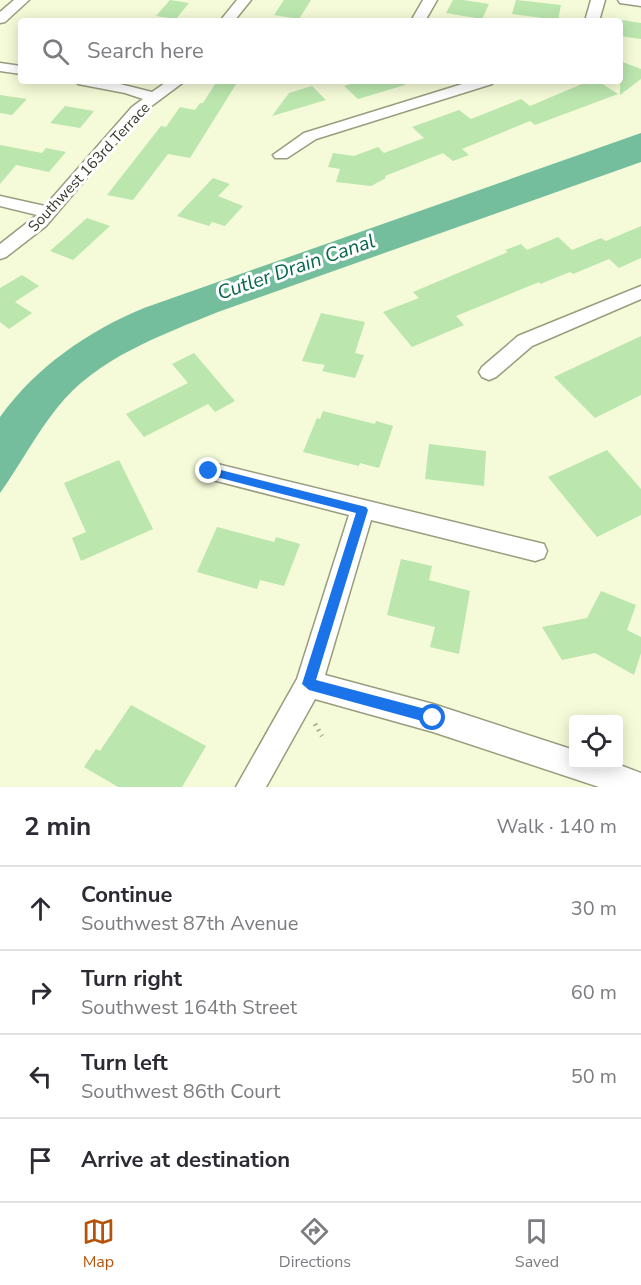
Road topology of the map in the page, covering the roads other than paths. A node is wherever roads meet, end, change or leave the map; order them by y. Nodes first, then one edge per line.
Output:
1 (21, 0) edge
2 (244, 0) edge
3 (430, 0) edge
4 (598, 0) edge
5 (625, 0) edge
6 (630, 0) edge
7 (641, 2) edge
8 (229, 18) edge
9 (420, 18) edge
10 (593, 18) edge
11 (0, 19) edge
12 (0, 67) edge
13 (18, 70) edge
14 (100, 84) edge
15 (173, 84) edge
16 (436, 84) edge
17 (477, 84) edge
18 (447, 93) junction
19 (154, 98) junction
20 (281, 155) dead end
21 (0, 201) edge
22 (49, 212) junction
23 (0, 253) edge
24 (641, 292) edge
25 (489, 372) dead end
26 (209, 471) dead end
27 (362, 510) junction
28 (535, 551) dead end
29 (309, 684) junction
30 (569, 762) edge
31 (589, 769) edge
32 (250, 787) edge
33 (641, 787) edge

1 - 11 street
2 - 8 street
3 - 9 street
4 - 10 street
5 - 6 street
6 - 7 street
12 - 13 street
14 - 19 street
15 - 19 street, Southwest 163rd Terrace
16 - 18 street
17 - 18 street
18 - 20 street
19 - 22 street, Southwest 163rd Terrace
21 - 22 street
22 - 23 street, Southwest 163rd Terrace
24 - 25 street
26 - 27 street
27 - 28 street
27 - 29 street
29 - 30 street
29 - 32 street
31 - 33 street

